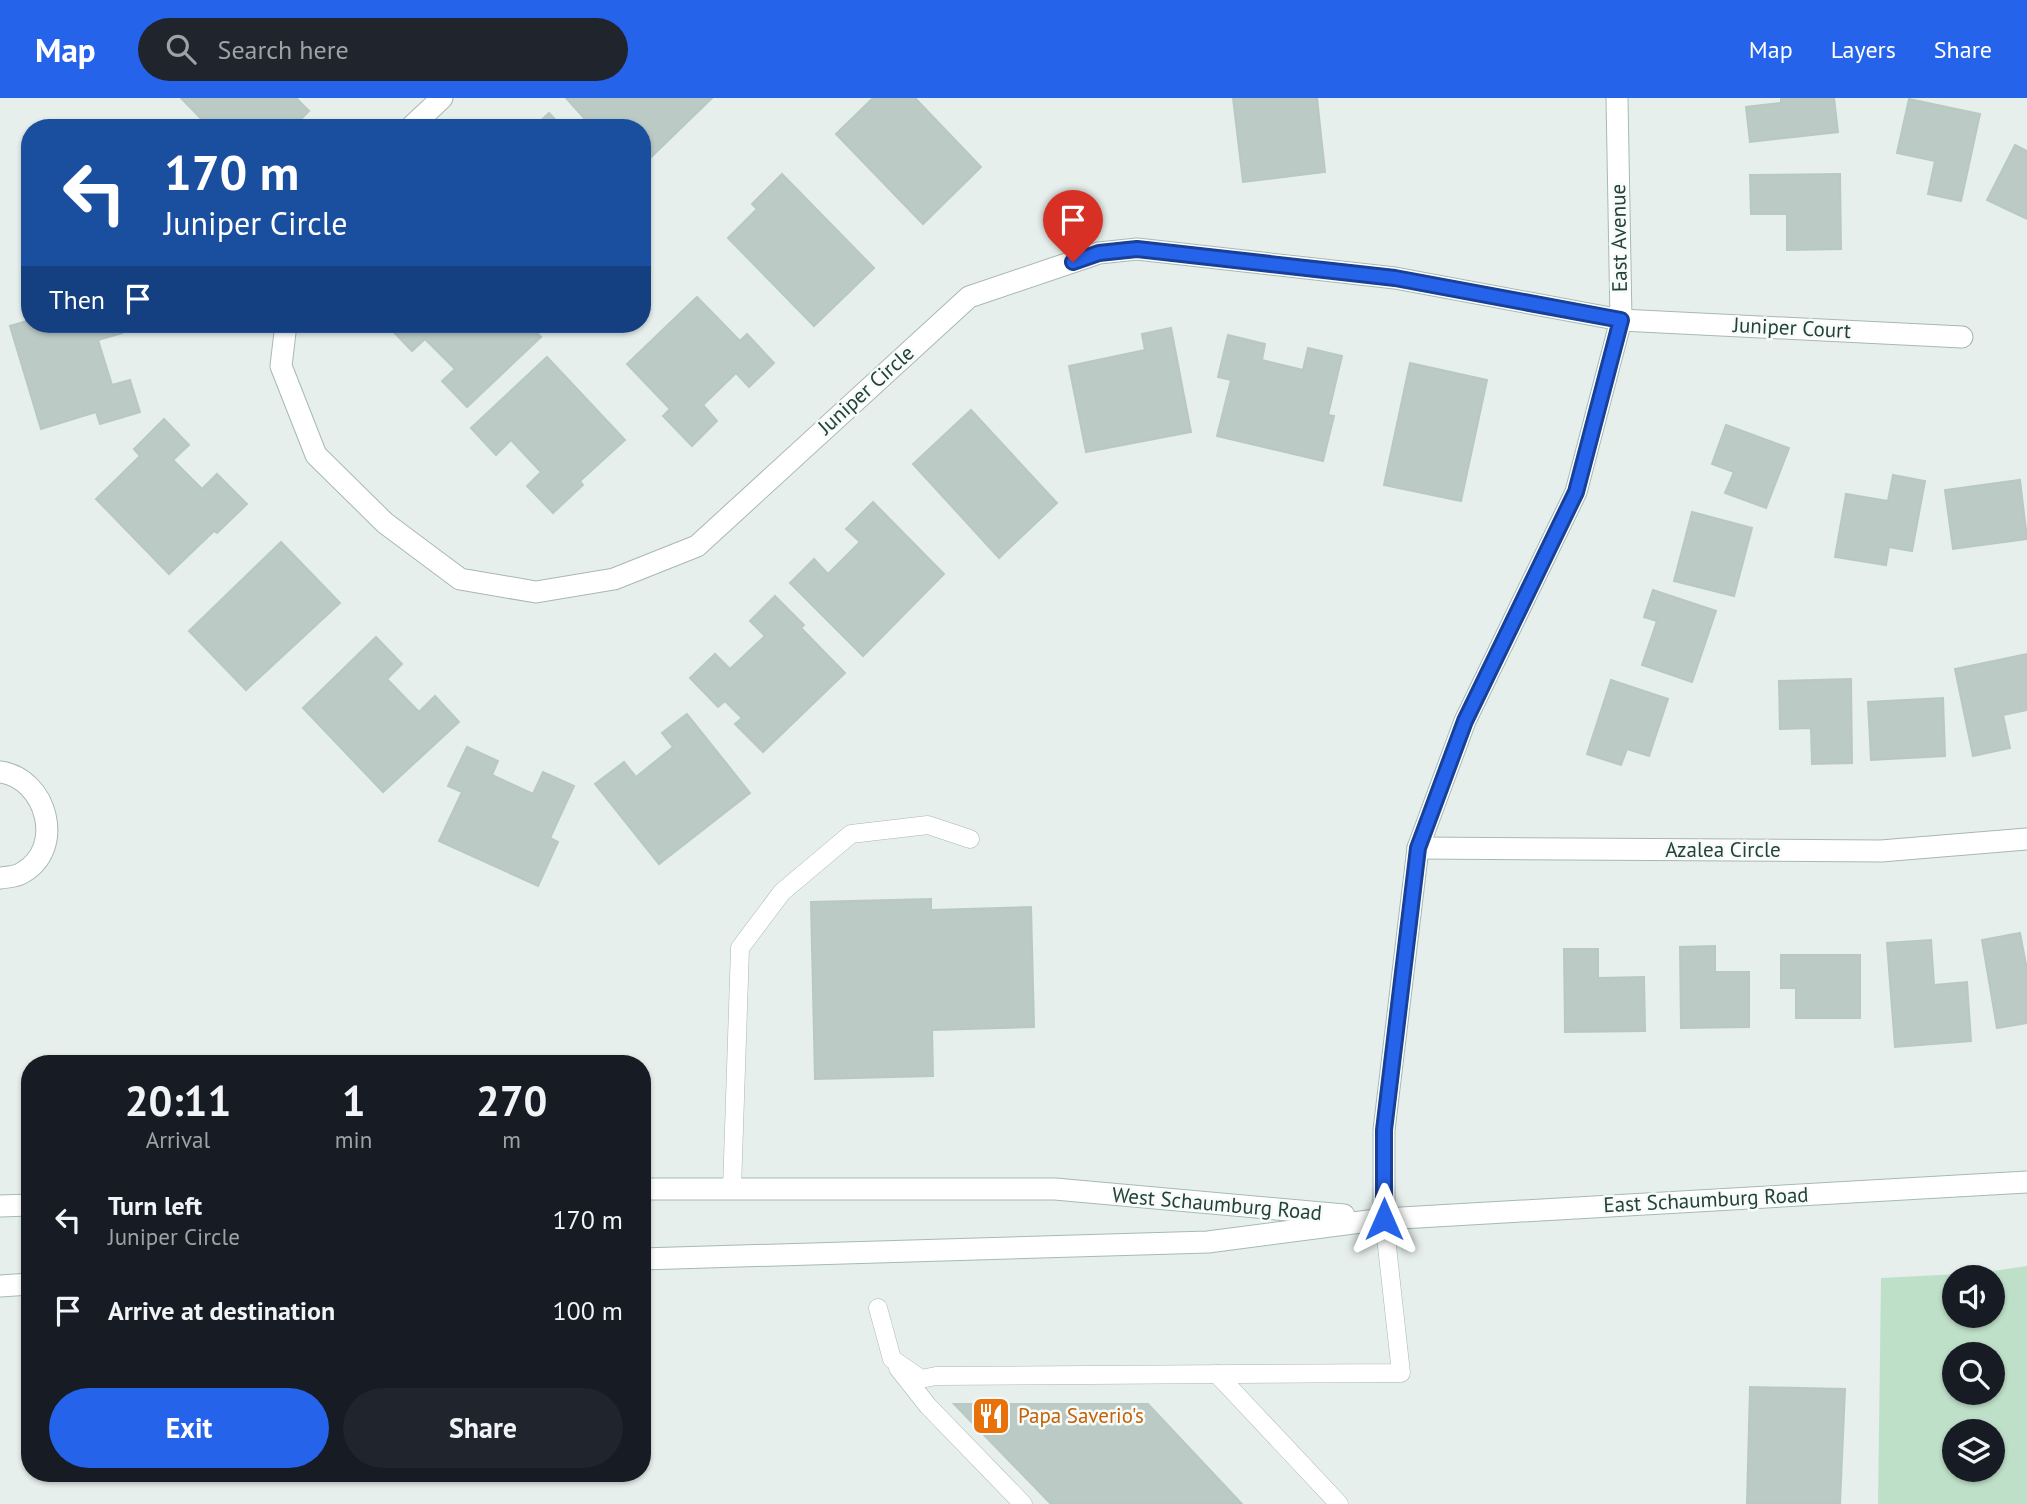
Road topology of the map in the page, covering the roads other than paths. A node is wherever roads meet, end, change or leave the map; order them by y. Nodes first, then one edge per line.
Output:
1 (442, 98) edge
2 (1617, 98) edge
3 (420, 119) edge
4 (1621, 320) junction
5 (285, 333) edge
6 (1962, 337) dead end
7 (0, 772) edge
8 (970, 839) dead end
9 (2027, 839) edge
10 (1418, 848) junction
11 (0, 878) edge
12 (2027, 1182) edge
13 (651, 1189) edge
14 (732, 1189) junction
15 (21, 1205) edge
16 (0, 1206) edge
17 (1384, 1219) junction
18 (651, 1259) edge
19 (21, 1285) edge
20 (0, 1286) edge
21 (878, 1308) dead end
22 (892, 1359) junction
23 (1217, 1374) junction
24 (1023, 1504) edge
25 (1339, 1504) edge

1 - 3 street
2 - 4 street, East Avenue
4 - 5 street, Juniper Circle
4 - 6 street, Juniper Court
4 - 10 street, East Avenue
7 - 11 street
8 - 14 lane
9 - 10 street, Azalea Circle
10 - 17 street, East Avenue
12 - 17 street, East Schaumburg Road
13 - 14 street, West Schaumburg Road
14 - 17 street, West Schaumburg Road
15 - 16 street
17 - 18 street, West Schaumburg Road
17 - 23 lane
19 - 20 street
21 - 22 lane
22 - 23 lane
22 - 24 lane
23 - 25 lane

